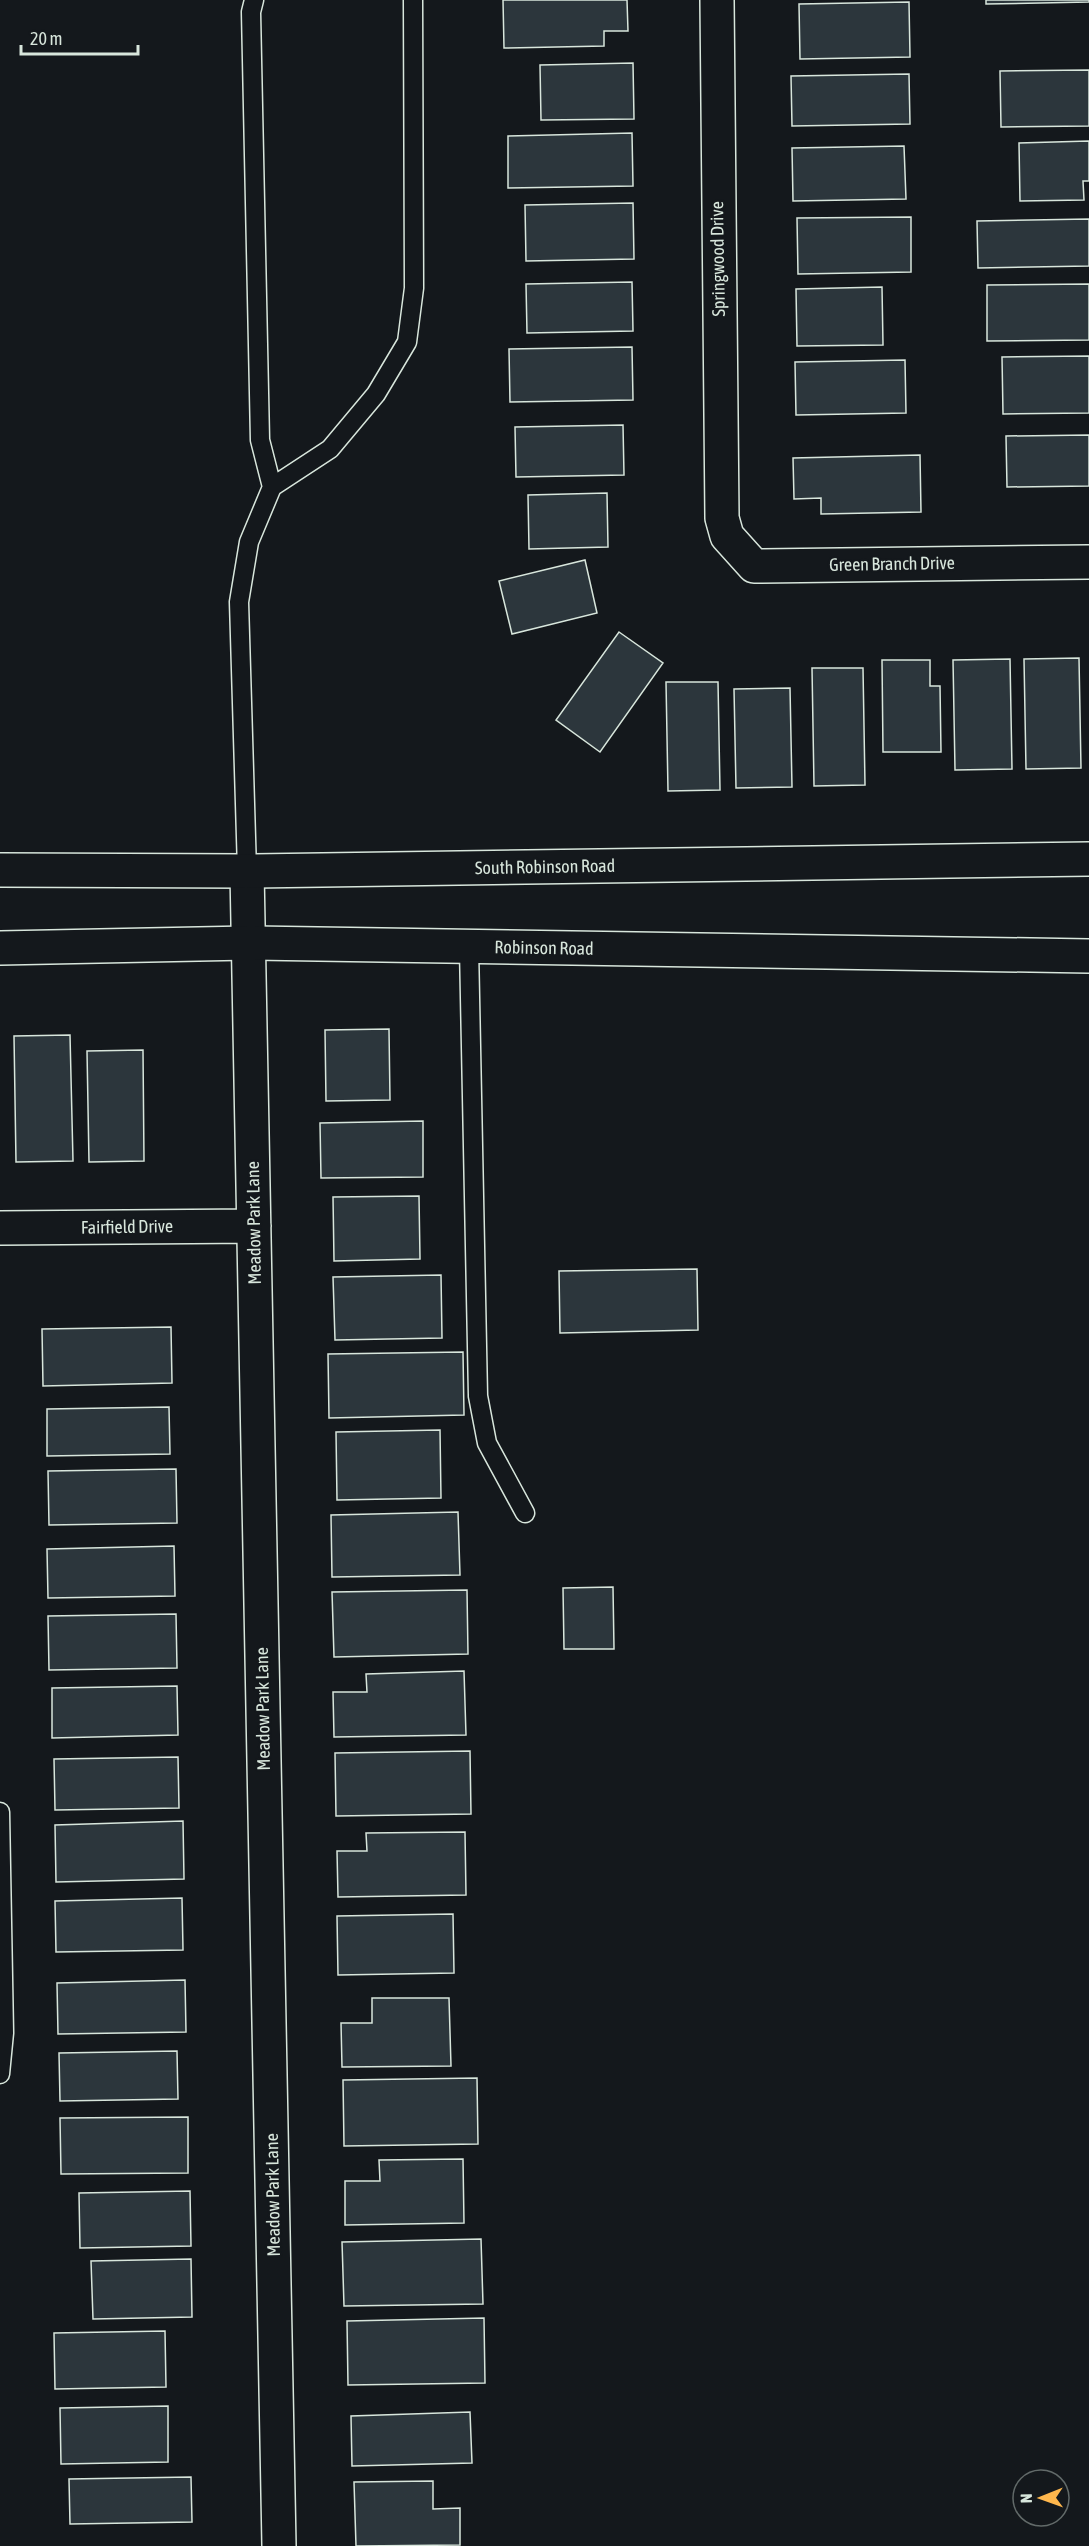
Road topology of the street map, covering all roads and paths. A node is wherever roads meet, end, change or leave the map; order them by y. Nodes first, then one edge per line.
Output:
1 (254, 0) edge
2 (413, 0) edge
3 (717, 0) edge
4 (272, 487) junction
5 (722, 518) joint
6 (1089, 562) edge
7 (1089, 860) edge
8 (0, 870) edge
9 (247, 871) junction
10 (248, 944) junction
11 (469, 947) junction
12 (0, 948) edge
13 (1089, 956) edge
14 (254, 1226) junction
15 (0, 1228) edge
16 (525, 1513) dead end
17 (0, 1812) edge
18 (0, 2074) edge
19 (279, 2546) edge

1 - 4 lane
2 - 4 lane
3 - 5 street, Springwood Drive
4 - 9 lane
5 - 6 street, Green Branch Drive
7 - 9 street, South Robinson Road
8 - 9 street, South Robinson Road
9 - 10 street, Meadow Park Lane
10 - 11 street, Robinson Road
10 - 12 street, Robinson Road
10 - 14 street, Meadow Park Lane
11 - 13 street, Robinson Road
11 - 16 lane
14 - 15 street, Fairfield Drive
14 - 19 street, Meadow Park Lane
17 - 18 lane

